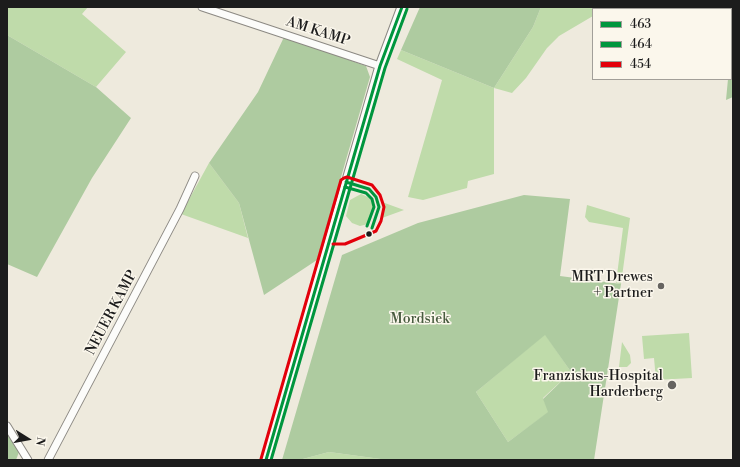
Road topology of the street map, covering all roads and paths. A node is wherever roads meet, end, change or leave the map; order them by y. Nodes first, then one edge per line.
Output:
1 (202, 7) edge
2 (402, 7) edge
3 (380, 66) junction
4 (194, 176) dead end
5 (7, 426) edge
6 (28, 460) edge
7 (48, 460) edge
8 (266, 460) edge

1 - 3 street, AM KAMP
2 - 3 street
3 - 8 street
4 - 7 street, NEUER KAMP
5 - 6 street

